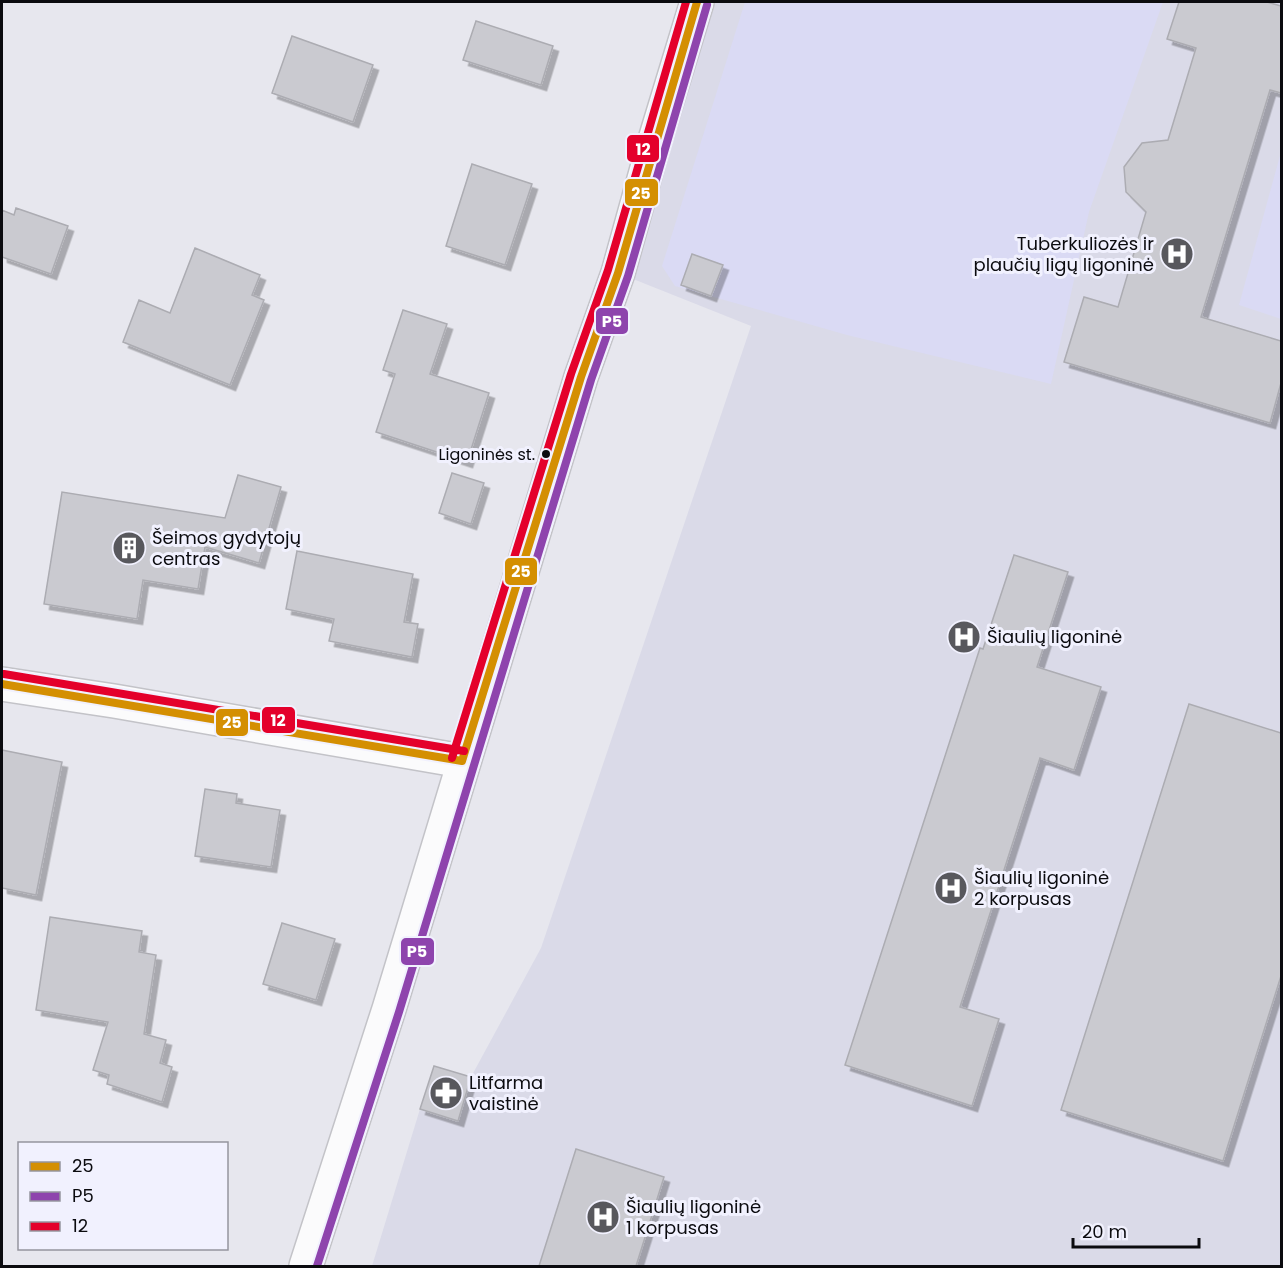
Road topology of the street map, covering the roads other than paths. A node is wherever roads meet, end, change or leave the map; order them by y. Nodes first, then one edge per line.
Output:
1 (697, 2) edge
2 (2, 684) edge
3 (462, 761) junction
4 (306, 1266) edge

1 - 3 street
2 - 3 street
3 - 4 street

